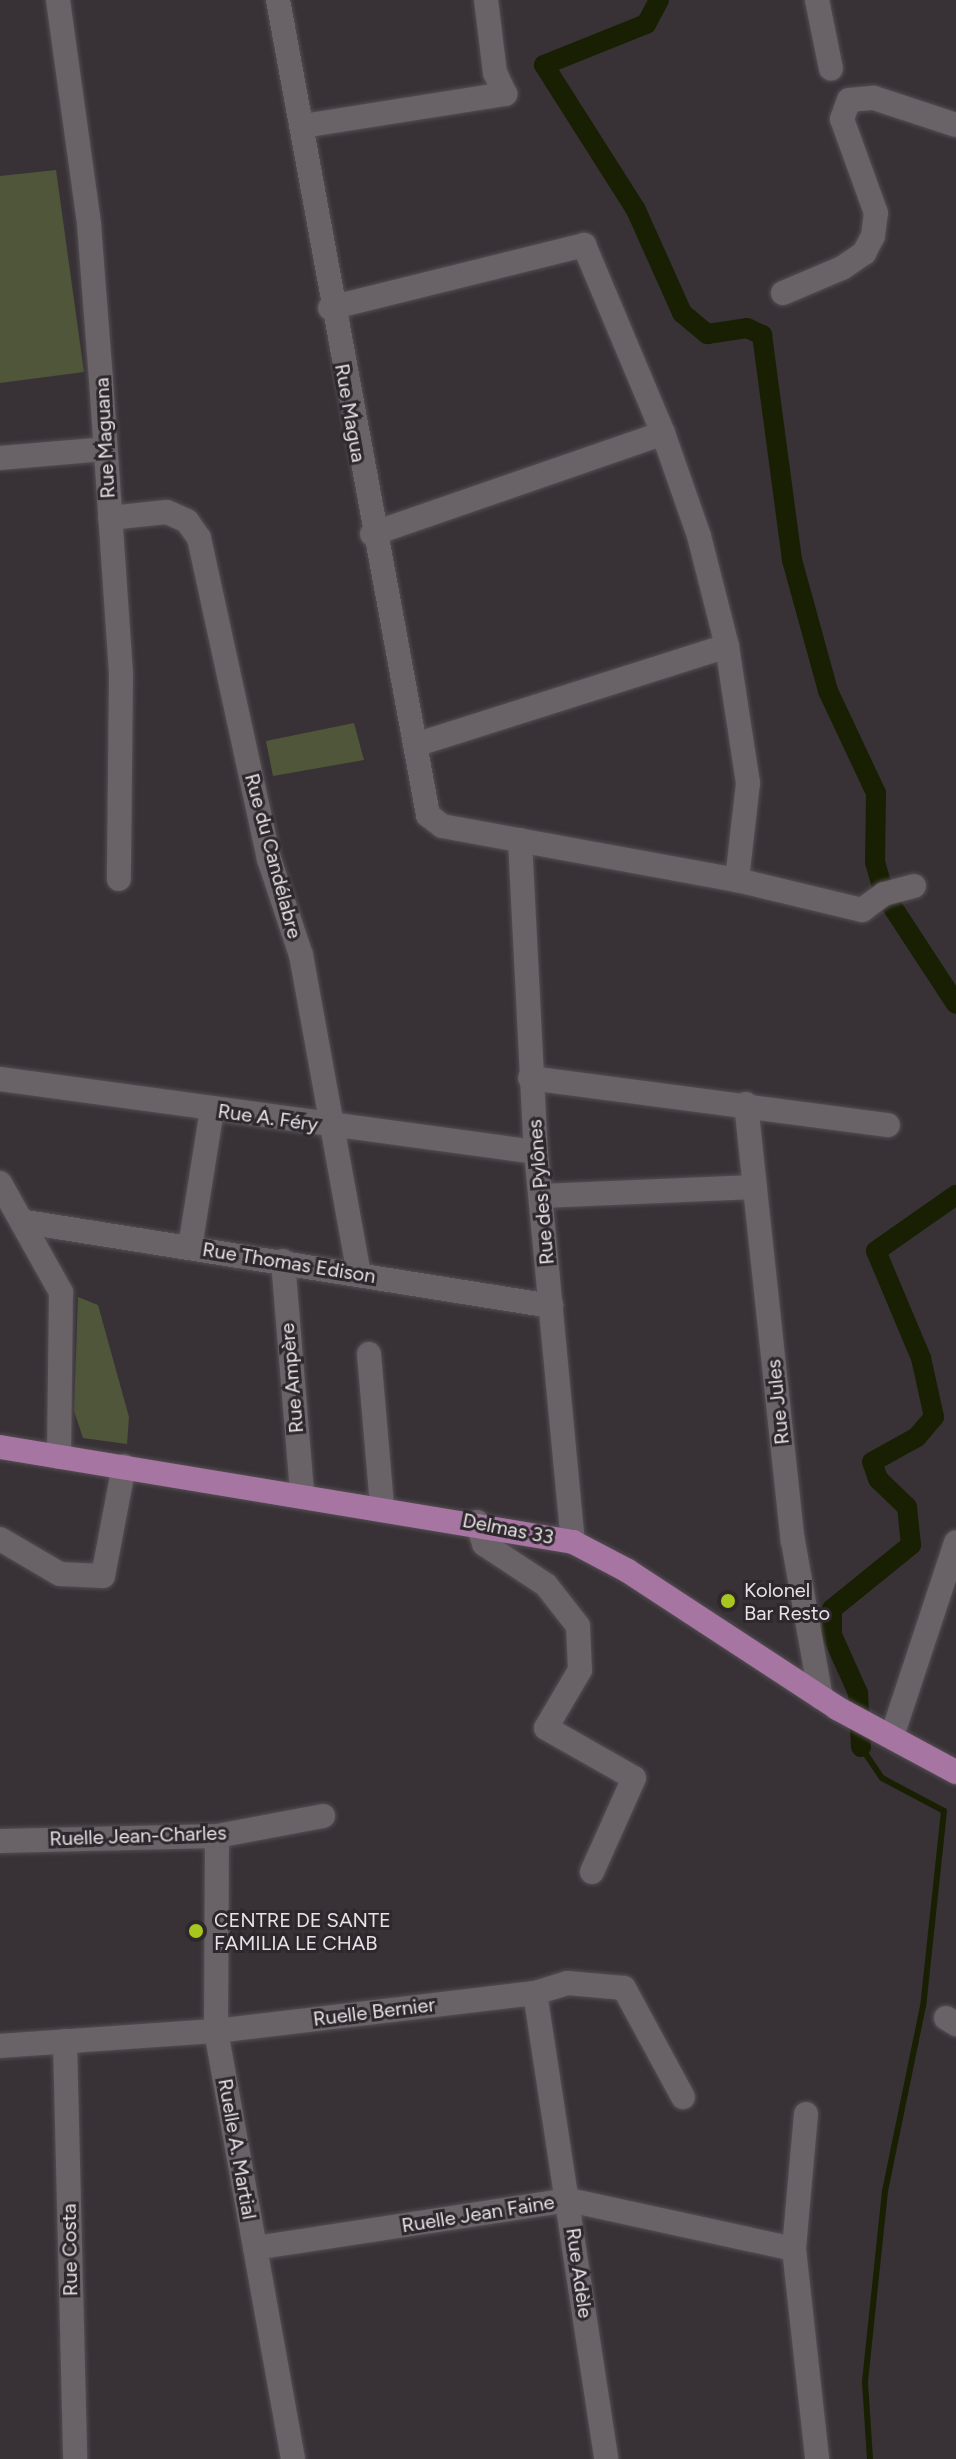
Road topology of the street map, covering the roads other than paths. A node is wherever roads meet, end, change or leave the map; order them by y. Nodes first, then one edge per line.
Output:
1 (58, 0) edge
2 (278, 0) edge
3 (486, 0) edge
4 (817, 0) edge
5 (831, 69) dead end
6 (956, 125) edge
7 (303, 126) junction
8 (783, 293) dead end
9 (330, 308) junction
10 (663, 433) junction
11 (104, 449) junction
12 (0, 458) edge
13 (110, 518) junction
14 (372, 534) junction
15 (727, 646) junction
16 (415, 745) junction
17 (520, 840) junction
18 (119, 879) dead end
19 (737, 880) junction
20 (914, 886) dead end
21 (530, 1078) junction
22 (0, 1079) edge
23 (746, 1104) junction
24 (212, 1110) junction
25 (888, 1125) dead end
26 (328, 1127) junction
27 (536, 1152) junction
28 (0, 1183) edge
29 (755, 1187) junction
30 (541, 1196) junction
31 (26, 1222) junction
32 (190, 1247) junction
33 (283, 1261) junction
34 (359, 1274) junction
35 (551, 1306) junction
36 (369, 1354) dead end
37 (0, 1447) edge
38 (59, 1457) junction
39 (124, 1466) junction
40 (302, 1494) junction
41 (382, 1507) junction
42 (477, 1522) junction
43 (0, 1539) edge
44 (573, 1542) junction
45 (956, 1542) edge
46 (821, 1698) junction
47 (892, 1736) junction
48 (956, 1772) edge
49 (323, 1816) dead end
50 (217, 1836) junction
51 (0, 1841) edge
52 (592, 1872) dead end
53 (535, 1993) junction
54 (216, 2031) junction
55 (65, 2041) junction
56 (0, 2046) edge
57 (683, 2097) dead end
58 (806, 2114) dead end
59 (569, 2200) junction
60 (255, 2248) junction
61 (794, 2249) junction
62 (75, 2459) edge
63 (293, 2459) edge
64 (606, 2459) edge
65 (817, 2459) edge

1 - 11 street, Rue Maguana
2 - 7 street, Rue Magua
3 - 7 street
4 - 5 street
6 - 8 street
7 - 9 street, Rue Magua
9 - 10 street
9 - 14 street, Rue Magua
10 - 14 street
10 - 15 street
11 - 12 street
11 - 13 street, Rue Maguana
13 - 18 street, Rue Maguana
13 - 26 street, Rue du Candélabre
14 - 16 street, Rue Magua
15 - 16 street
15 - 19 street
16 - 17 street, Rue Magua
17 - 19 street
17 - 21 street, Rue des Pylônes
19 - 20 street
21 - 23 street
21 - 27 street, Rue des Pylônes
22 - 24 street, Rue A. Féry
23 - 25 street
23 - 29 street, Rue Jules
24 - 26 street, Rue A. Féry
24 - 32 street
26 - 27 street, Rue A. Féry
26 - 34 street, Rue du Candélabre
27 - 30 street, Rue des Pylônes
28 - 31 street
29 - 30 street
29 - 46 street, Rue Jules
30 - 35 street, Rue des Pylônes
31 - 32 street, Rue Thomas Edison
31 - 38 street
32 - 33 street, Rue Thomas Edison
33 - 34 street, Rue Thomas Edison
33 - 40 street, Rue Ampère
34 - 35 street, Rue Thomas Edison
35 - 44 street, Rue des Pylônes
36 - 41 street
37 - 38 main road, Delmas 33
38 - 39 main road, Delmas 33
39 - 40 main road, Delmas 33
39 - 43 street
40 - 41 main road, Delmas 33
41 - 42 main road, Delmas 33
42 - 44 main road, Delmas 33
42 - 52 street
44 - 46 main road, Delmas 33
45 - 47 street
46 - 47 main road, Delmas 33
47 - 48 main road, Delmas 33
49 - 50 street, Ruelle Jean-Charles
50 - 51 street, Ruelle Jean-Charles
50 - 54 street, Ruelle A. Martial
53 - 54 street, Ruelle Bernier
53 - 57 street, Ruelle Bernier
53 - 59 street, Rue Adèle
54 - 55 street, Ruelle Bernier
54 - 60 street, Ruelle A. Martial
55 - 56 street, Ruelle Bernier
55 - 62 street, Rue Costa
58 - 61 street
59 - 60 street, Ruelle Jean Faine
59 - 61 street, Ruelle Jean Faine
59 - 64 street, Rue Adèle
60 - 63 street, Ruelle A. Martial
61 - 65 street

